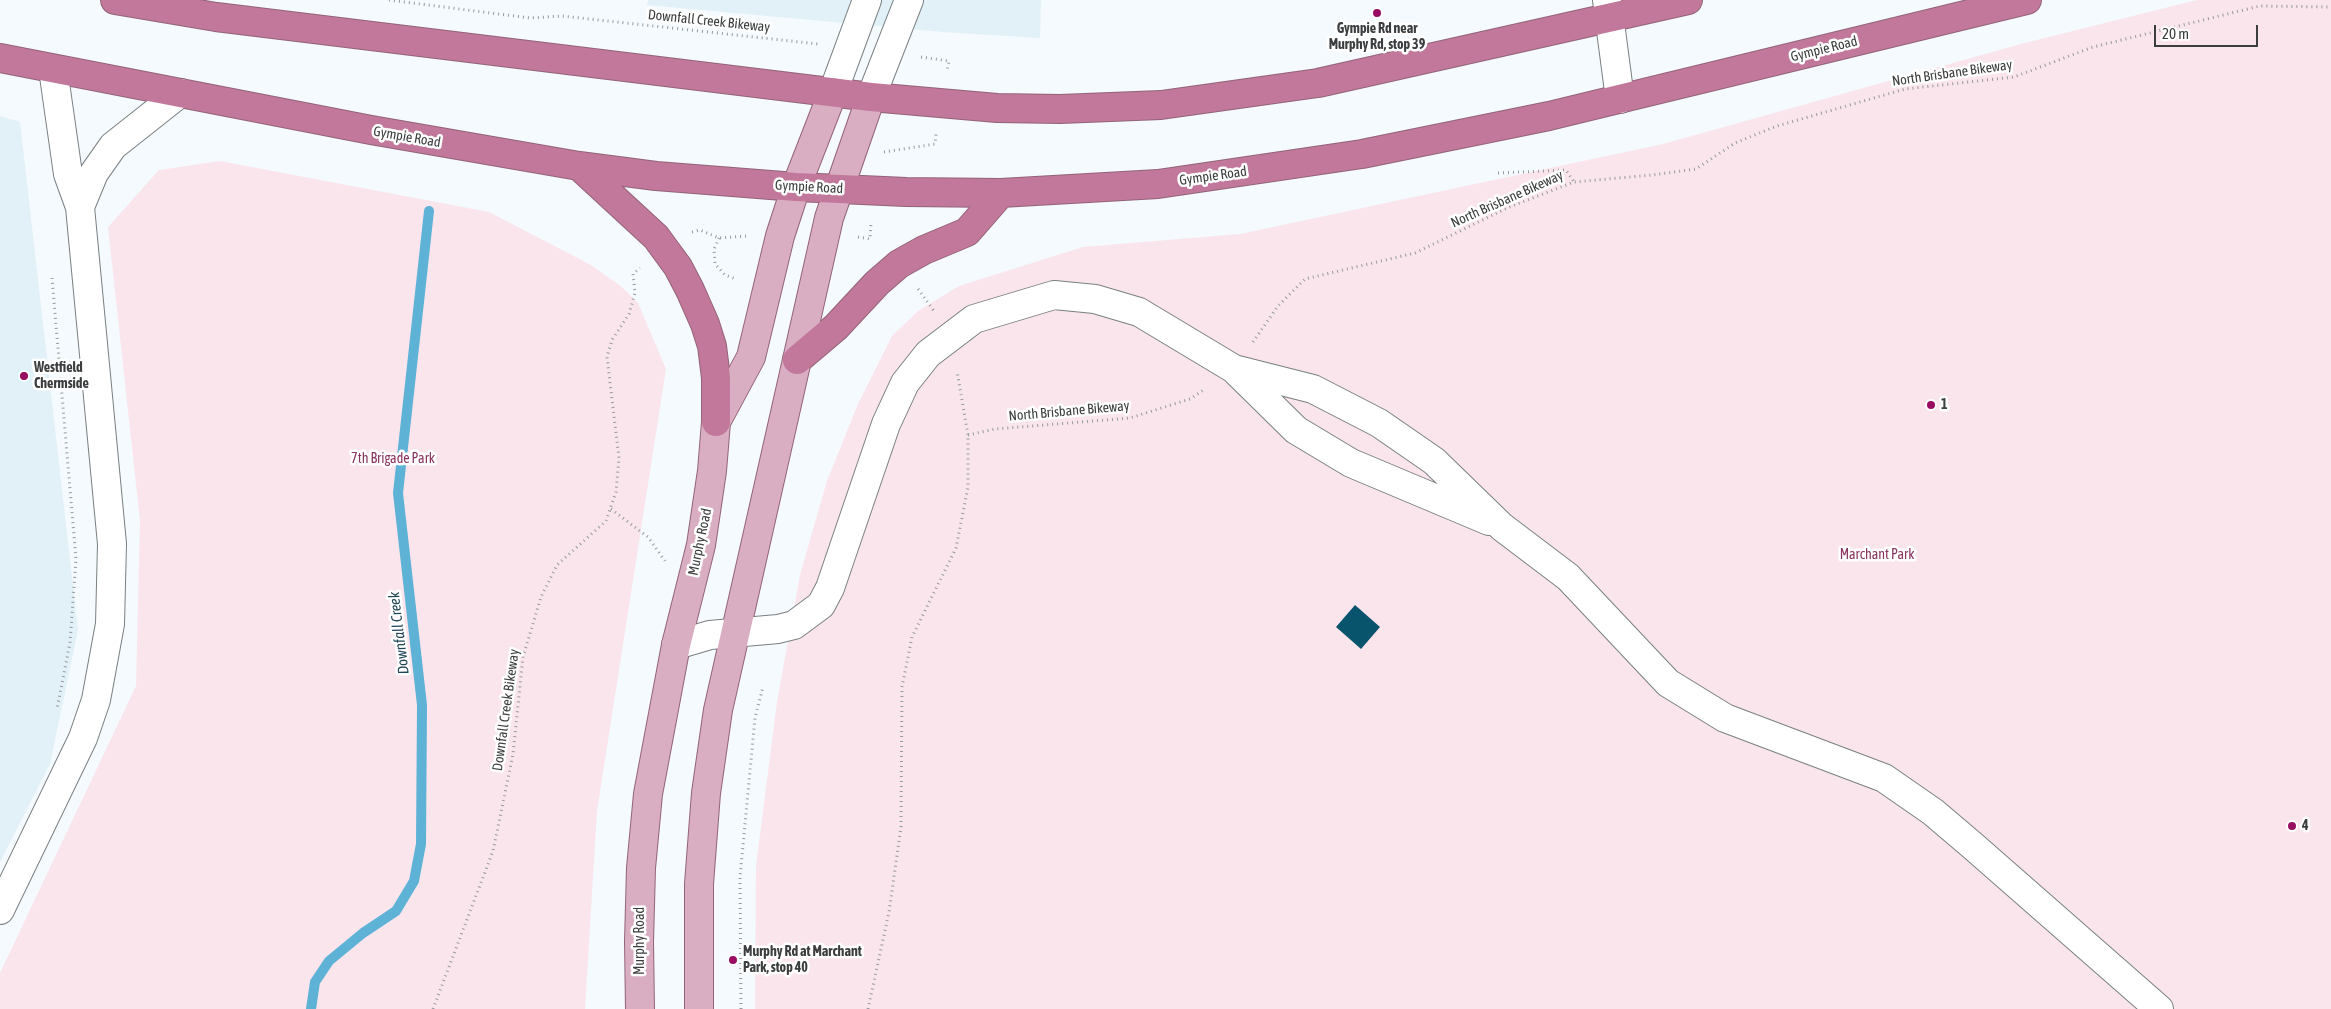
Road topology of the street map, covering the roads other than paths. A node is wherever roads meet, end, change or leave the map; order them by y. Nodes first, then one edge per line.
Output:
1 (115, 0) edge
2 (867, 0) edge
3 (908, 0) edge
4 (1688, 0) edge
5 (2027, 0) edge
6 (1608, 9) edge
7 (0, 58) edge
8 (53, 69) junction
9 (833, 92) junction
10 (180, 93) junction
11 (871, 97) junction
12 (1620, 99) junction
13 (579, 166) junction
14 (796, 187) junction
15 (838, 189) junction
16 (1000, 194) junction
17 (80, 206) junction
18 (797, 360) junction
19 (1234, 370) junction
20 (716, 422) junction
21 (1502, 527) junction
22 (735, 633) junction
23 (676, 645) junction
24 (0, 910) edge
25 (640, 1009) edge
26 (699, 1009) edge
27 (2159, 1009) edge

1 - 9 highway
2 - 9 street
3 - 11 street
4 - 6 highway
5 - 12 highway, Gympie Road
6 - 11 highway
6 - 12 street
7 - 8 highway, Gympie Road
8 - 10 highway, Gympie Road
8 - 17 street
9 - 11 highway
9 - 14 main road, Murphy Road
10 - 13 highway, Gympie Road
10 - 17 street
11 - 15 main road
12 - 16 highway, Gympie Road
13 - 14 highway, Gympie Road
13 - 20 highway
14 - 15 highway, Gympie Road
14 - 20 main road, Murphy Road
15 - 16 highway, Gympie Road
15 - 18 main road
16 - 18 highway
17 - 24 street
18 - 22 main road
19 - 21 street
19 - 21 street
19 - 22 street
20 - 23 main road, Murphy Road
21 - 27 street
22 - 23 street
22 - 26 main road
23 - 25 main road, Murphy Road

